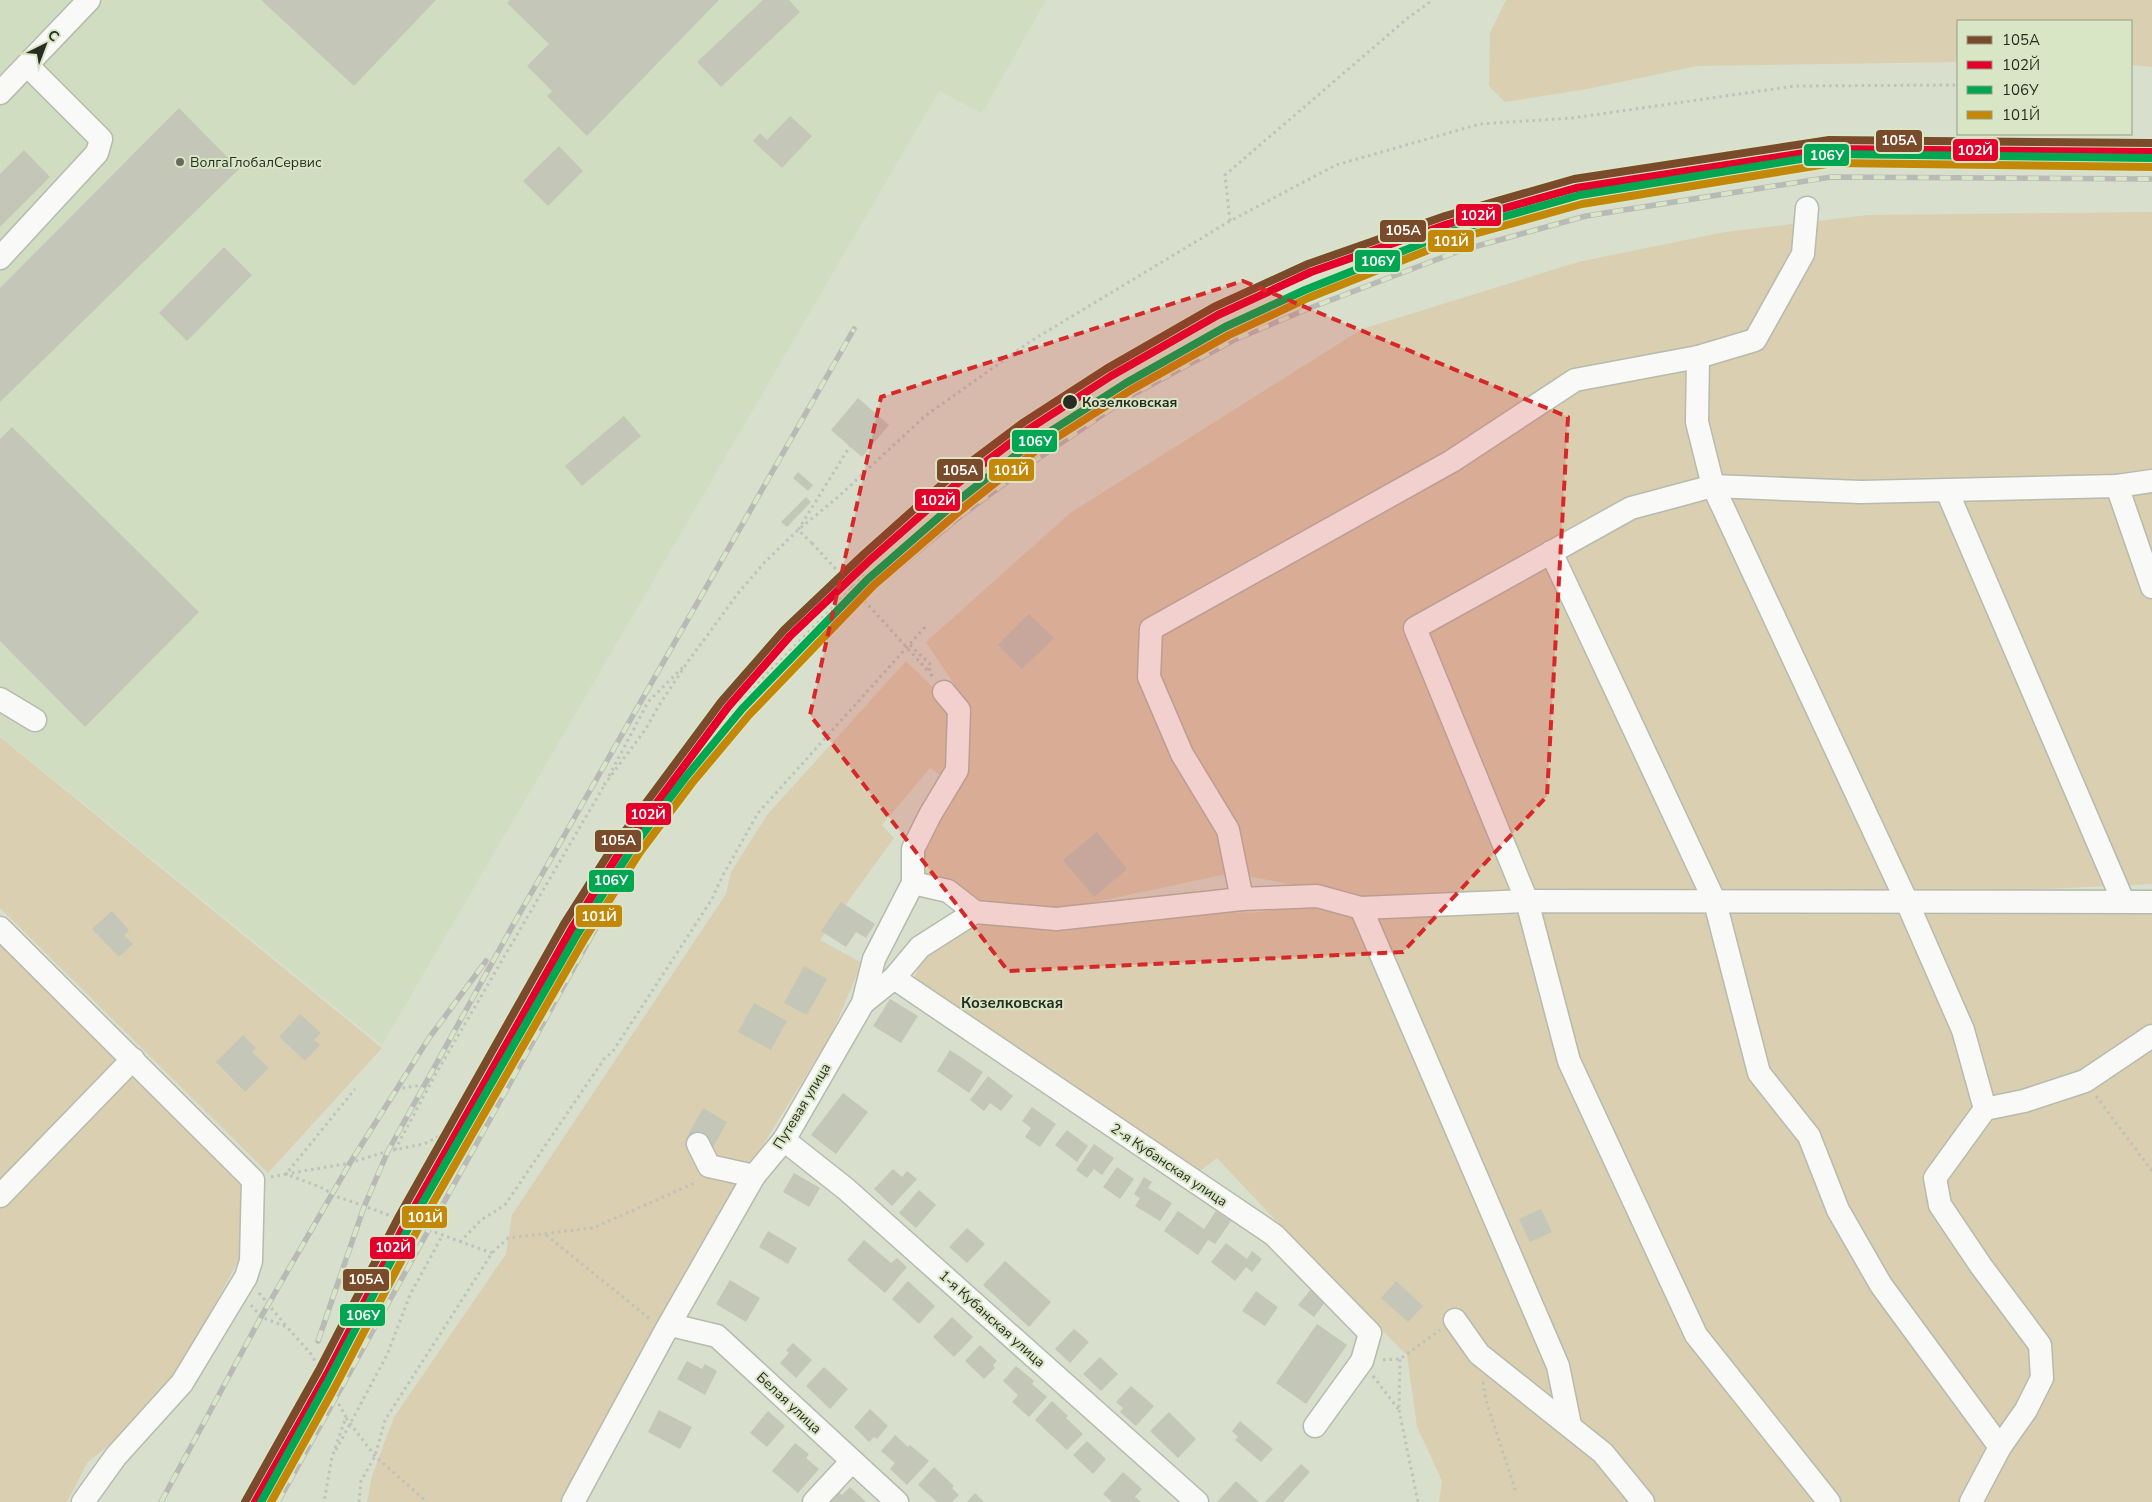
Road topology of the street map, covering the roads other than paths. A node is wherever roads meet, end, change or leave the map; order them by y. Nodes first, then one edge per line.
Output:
1 (89, 0) edge
2 (27, 65) junction
3 (0, 93) edge
4 (1808, 208) dead end
5 (0, 258) edge
6 (1698, 358) junction
7 (2152, 481) edge
8 (1713, 486) junction
9 (2117, 486) junction
10 (1946, 491) junction
11 (1551, 552) junction
12 (2152, 587) edge
13 (944, 692) dead end
14 (0, 699) edge
15 (35, 720) dead end
16 (913, 883) junction
17 (1242, 899) junction
18 (1527, 901) junction
19 (2123, 901) junction
20 (1715, 902) junction
21 (1907, 902) junction
22 (2152, 902) edge
23 (1362, 908) junction
24 (975, 912) junction
25 (0, 928) edge
26 (894, 978) junction
27 (863, 1003) junction
28 (2152, 1036) edge
29 (132, 1059) junction
30 (1985, 1109) junction
31 (784, 1140) junction
32 (698, 1144) dead end
33 (754, 1176) junction
34 (0, 1196) edge
35 (1455, 1320) road end
36 (668, 1328) junction
37 (1570, 1425) junction
38 (1316, 1426) dead end
39 (2000, 1447) junction
40 (852, 1461) junction
41 (83, 1502) edge
42 (573, 1502) edge
43 (814, 1502) edge
44 (896, 1502) edge
45 (1197, 1502) edge
46 (1643, 1502) edge
47 (1829, 1502) edge
48 (1971, 1502) edge

1 - 2 street
2 - 3 street
2 - 5 street
4 - 6 street
6 - 8 street
6 - 17 street
7 - 9 street
8 - 10 street
8 - 11 street
8 - 21 street
9 - 10 street
9 - 12 street
10 - 19 street
11 - 18 street
11 - 20 street
13 - 16 street, Путевая улица
14 - 15 street
16 - 24 street
16 - 27 street, Путевая улица
17 - 23 street
17 - 24 street
18 - 20 street
18 - 23 street
18 - 47 street
19 - 21 street
19 - 22 street
20 - 21 street
20 - 39 street
21 - 30 street
23 - 37 street
24 - 26 street
25 - 29 street
26 - 27 street
26 - 38 street, 2-я Кубанская улица
27 - 31 street, Путевая улица
28 - 30 street
29 - 34 street
29 - 41 street
30 - 39 street
31 - 33 street, Путевая улица
31 - 45 street, 1-я Кубанская улица
32 - 33 street
33 - 36 street, Путевая улица
35 - 37 street
36 - 40 street, Белая улица
36 - 42 street, Путевая улица
37 - 46 street
39 - 48 street
40 - 43 street
40 - 44 street, Белая улица

